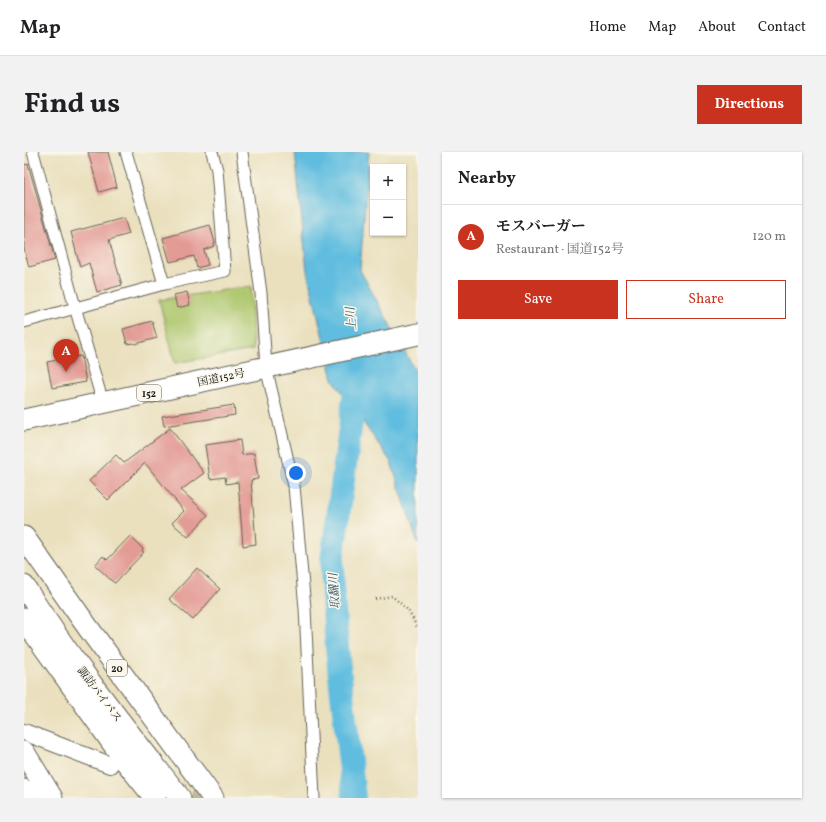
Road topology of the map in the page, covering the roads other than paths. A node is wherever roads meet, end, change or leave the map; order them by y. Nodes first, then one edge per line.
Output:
1 (33, 152) edge
2 (126, 152) edge
3 (212, 152) edge
4 (242, 152) edge
5 (164, 284) junction
6 (75, 308) junction
7 (24, 322) edge
8 (418, 334) edge
9 (270, 366) junction
10 (103, 403) junction
11 (24, 420) edge
12 (24, 537) edge
13 (24, 586) edge
14 (24, 600) edge
15 (24, 619) edge
16 (24, 732) edge
17 (24, 752) edge
18 (110, 765) dead end
19 (24, 790) edge
20 (29, 798) edge
21 (52, 798) edge
22 (155, 798) tunnel mouth
23 (172, 798) tunnel mouth
24 (180, 798) tunnel mouth
25 (213, 798) edge
26 (314, 798) edge

1 - 6 street
2 - 5 street
3 - 5 street
4 - 9 street
5 - 6 street
6 - 7 street
6 - 10 street
8 - 9 highway, 国道152号 / 152
9 - 10 highway, 国道152号 / 152
9 - 26 street
10 - 11 highway, 国道152号 / 152
12 - 25 highway, 20
13 - 24 highway, 諏訪バイパス
14 - 23 highway, 諏訪バイパス
15 - 22 highway
16 - 18 street
17 - 21 highway
19 - 20 highway

